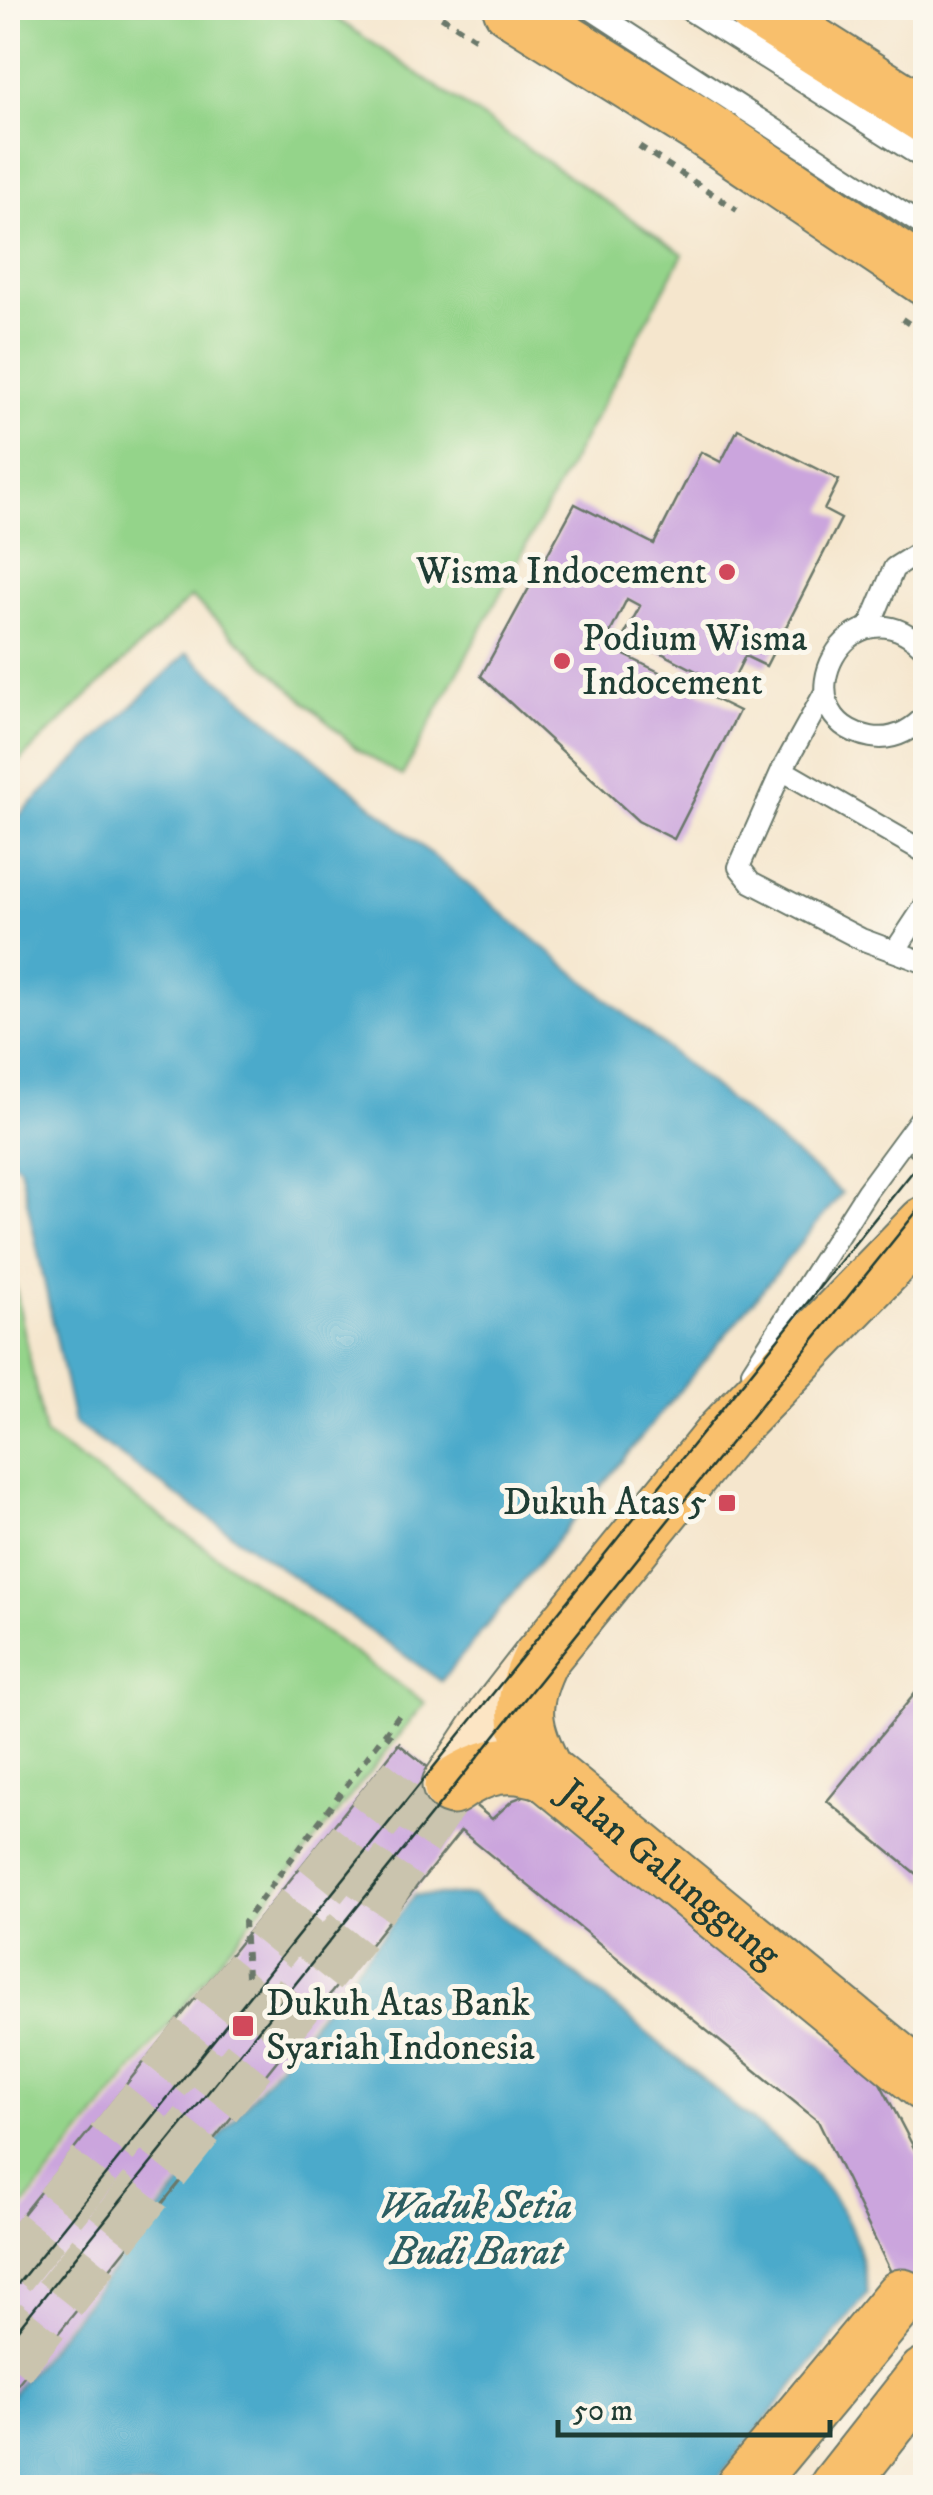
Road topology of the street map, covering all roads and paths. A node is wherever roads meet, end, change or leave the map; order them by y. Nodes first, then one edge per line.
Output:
1 (428, 8) edge
2 (590, 8) edge
3 (686, 8) edge
4 (755, 8) edge
5 (502, 29) edge
6 (926, 116) edge
7 (700, 126) junction
8 (624, 136) dead end
9 (926, 160) edge
10 (738, 211) dead end
11 (926, 228) edge
12 (911, 297) edge
13 (926, 335) edge
14 (926, 548) edge
15 (869, 628) junction
16 (926, 650) edge
17 (825, 692) junction
18 (922, 724) edge
19 (782, 770) junction
20 (926, 853) edge
21 (926, 904) edge
22 (894, 951) junction
23 (926, 963) edge
24 (926, 1110) edge
25 (926, 1224) edge
26 (683, 1481) junction
27 (541, 1658) junction
28 (402, 1710) dead end
29 (480, 1739) junction
30 (421, 1762) junction
31 (545, 1772) junction
32 (247, 1976) dead end
33 (923, 2082) edge
34 (907, 2307) joint
35 (900, 2369) edge
36 (743, 2488) edge
37 (837, 2488) edge

1 - 5 path
2 - 7 lane
2 - 11 lane
3 - 9 lane
4 - 6 main road
5 - 7 main road
7 - 12 main road
8 - 10 path
12 - 13 path
14 - 15 lane
15 - 16 lane
15 - 17 lane
17 - 18 lane
17 - 19 lane
19 - 20 lane
19 - 22 lane
21 - 22 lane
22 - 23 lane
24 - 26 lane, Jalan Galunggung
25 - 26 main road, Jalan Galunggung
26 - 27 main road, Jalan Galunggung
27 - 29 street
27 - 31 main road, Jalan Galunggung
28 - 30 path
29 - 30 street
29 - 31 street
30 - 31 main road
30 - 32 path
31 - 33 main road, Jalan Galunggung
34 - 35 lane
34 - 36 main road
35 - 37 main road

